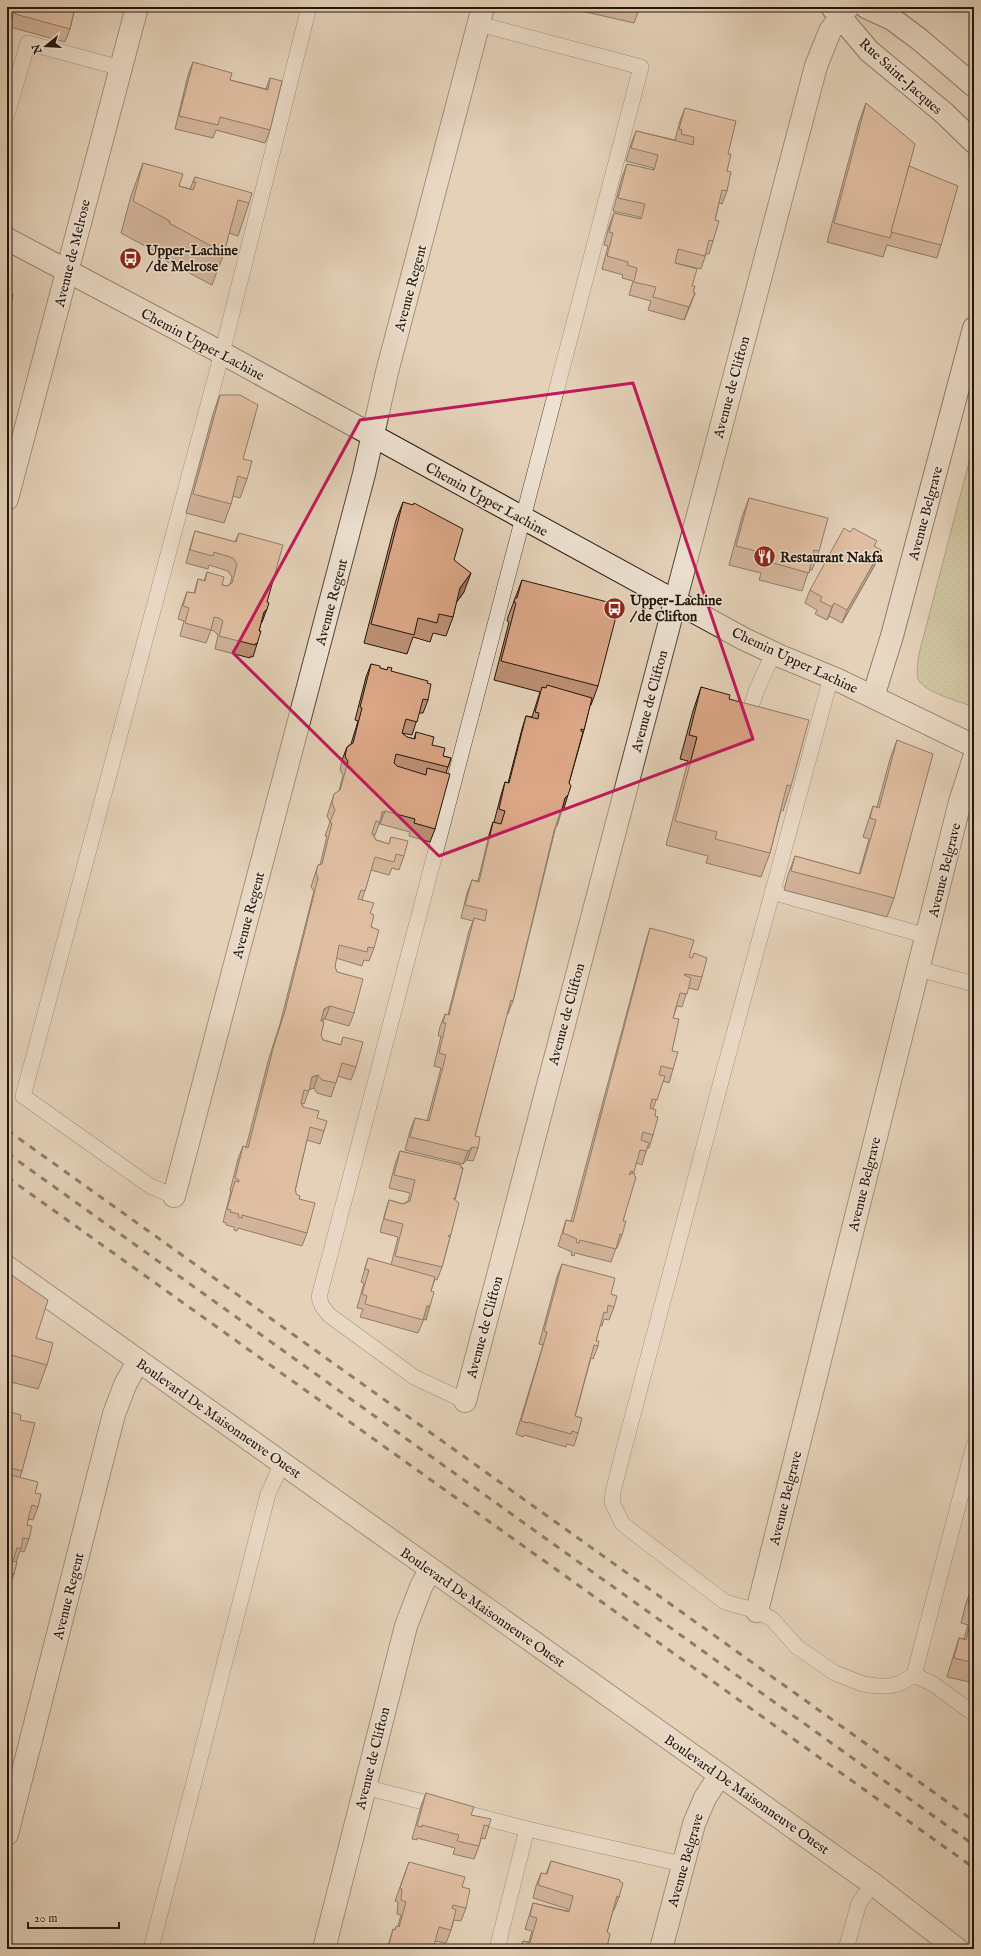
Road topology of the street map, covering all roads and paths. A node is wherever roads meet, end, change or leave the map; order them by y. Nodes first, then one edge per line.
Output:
1 (137, 7) edge
2 (309, 7) edge
3 (866, 7) edge
4 (841, 10) edge
5 (481, 15) edge
6 (121, 68) junction
7 (974, 86) edge
8 (7, 114) edge
9 (974, 142) edge
10 (7, 239) edge
11 (68, 271) junction
12 (974, 328) edge
13 (222, 353) junction
14 (373, 436) junction
15 (7, 499) edge
16 (524, 518) junction
17 (674, 600) junction
18 (774, 652) junction
19 (831, 677) junction
20 (873, 697) junction
21 (746, 722) edge
22 (974, 746) edge
23 (974, 758) edge
24 (772, 892) junction
25 (927, 936) junction
26 (919, 969) junction
27 (974, 984) edge
28 (174, 1196) joint
29 (7, 1267) edge
30 (138, 1361) junction
31 (465, 1401) joint
32 (974, 1445) edge
33 (284, 1463) junction
34 (430, 1570) junction
35 (756, 1611) junction
36 (914, 1675) junction
37 (974, 1714) edge
38 (720, 1775) junction
39 (365, 1787) junction
40 (527, 1828) junction
41 (7, 1834) edge
42 (682, 1864) junction
43 (873, 1884) junction
44 (152, 1949) edge
45 (324, 1949) edge
46 (497, 1949) edge
47 (662, 1949) edge
48 (846, 1949) edge
49 (957, 1949) edge

1 - 6 street, Avenue de Melrose
2 - 13 lane
3 - 7 street
4 - 9 street, Rue Saint-Jacques
4 - 17 street, Avenue de Clifton
5 - 14 street, Avenue Regent
5 - 16 lane
6 - 8 lane
6 - 11 street, Avenue de Melrose
10 - 11 street, Chemin Upper Lachine
11 - 13 street, Chemin Upper Lachine
11 - 15 street, Avenue de Melrose
12 - 20 street, Avenue Belgrave
13 - 14 street, Chemin Upper Lachine
13 - 28 lane
14 - 16 street, Chemin Upper Lachine
14 - 28 street, Avenue Regent
16 - 17 street, Chemin Upper Lachine
16 - 31 lane
17 - 18 street, Chemin Upper Lachine
17 - 31 street, Avenue de Clifton
18 - 19 street, Chemin Upper Lachine
18 - 21 lane
19 - 20 street, Chemin Upper Lachine
19 - 24 lane
20 - 22 street, Chemin Upper Lachine
23 - 25 street, Avenue Belgrave
24 - 25 lane
24 - 35 lane
25 - 26 street, Avenue Belgrave
26 - 27 lane
26 - 35 street, Avenue Belgrave
29 - 30 street, Boulevard De Maisonneuve Ouest
30 - 33 street, Boulevard De Maisonneuve Ouest
30 - 41 street, Avenue Regent
32 - 36 lane
33 - 34 street, Boulevard De Maisonneuve Ouest
33 - 44 lane
34 - 38 street, Boulevard De Maisonneuve Ouest
34 - 39 street, Avenue de Clifton
35 - 36 lane
36 - 37 lane
38 - 42 street, Avenue Belgrave
38 - 43 street, Boulevard De Maisonneuve Ouest
39 - 40 lane
39 - 45 street, Avenue de Clifton
40 - 42 lane
40 - 46 lane
42 - 47 street, Avenue Belgrave
43 - 48 lane
43 - 49 street, Boulevard De Maisonneuve Ouest

